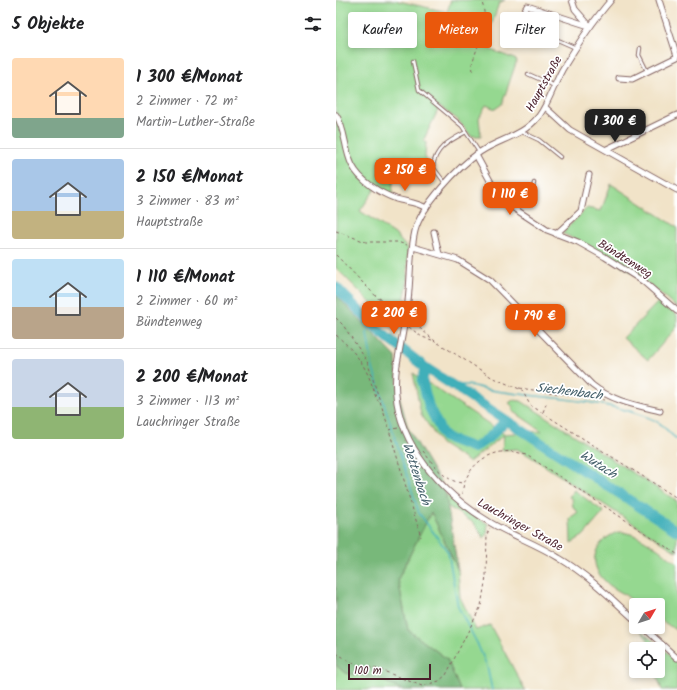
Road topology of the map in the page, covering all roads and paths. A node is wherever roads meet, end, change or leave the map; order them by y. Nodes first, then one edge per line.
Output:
1 (481, 0) edge
2 (572, 0) edge
3 (610, 0) edge
4 (659, 0) edge
5 (523, 12) edge
6 (546, 12) edge
7 (559, 16) edge
8 (589, 26) junction
9 (559, 40) edge
10 (576, 48) junction
11 (640, 48) dead end
12 (677, 57) edge
13 (413, 61) dead end
14 (473, 71) dead end
15 (647, 72) junction
16 (528, 74) dead end
17 (619, 78) dead end
18 (555, 86) junction
19 (545, 107) junction
20 (617, 114) dead end
21 (336, 115) edge
22 (677, 115) edge
23 (643, 131) junction
24 (466, 132) junction
25 (522, 132) junction
26 (607, 149) junction
27 (478, 154) junction
28 (560, 157) dead end
29 (589, 175) dead end
30 (534, 183) dead end
31 (446, 184) junction
32 (677, 190) edge
33 (506, 203) junction
34 (426, 208) junction
35 (336, 231) edge
36 (434, 232) dead end
37 (556, 234) junction
38 (413, 247) junction
39 (439, 254) junction
40 (336, 255) edge
41 (410, 292) junction
42 (677, 311) edge
43 (336, 318) edge
44 (336, 335) edge
45 (518, 388) junction
46 (379, 402) junction
47 (547, 402) dead end
48 (620, 402) junction
49 (660, 411) dead end
50 (542, 412) junction
51 (403, 427) junction
52 (389, 430) junction
53 (419, 447) dead end
54 (463, 483) junction
55 (677, 498) edge
56 (461, 502) junction
57 (491, 523) junction
58 (421, 538) dead end
59 (677, 554) edge
60 (629, 615) edge
61 (651, 634) edge
62 (336, 653) edge
63 (677, 658) edge

1 - 14 path
2 - 8 street
3 - 8 street, Hauptstraße
4 - 12 street
5 - 6 street
7 - 8 street
8 - 10 street, Hauptstraße
9 - 10 lane
10 - 18 street, Hauptstraße
11 - 15 lane
12 - 15 street
13 - 24 lane
15 - 17 street
16 - 18 lane
18 - 19 street, Hauptstraße
19 - 25 street, Hauptstraße
19 - 26 street
20 - 23 lane
21 - 34 street
22 - 23 street
23 - 26 street
24 - 27 lane
24 - 31 lane
25 - 27 street, Hauptstraße
25 - 28 lane
26 - 32 street
27 - 31 street, Hauptstraße
27 - 33 street, Bündtenweg
29 - 37 street
30 - 33 lane
31 - 34 street, Hauptstraße
33 - 37 street, Bündtenweg
34 - 38 street, Hauptstraße
35 - 38 path
36 - 39 street
37 - 42 street, Bündtenweg
38 - 39 street
38 - 41 street, Lauchringer Straße
39 - 48 street
40 - 41 path
41 - 45 path
41 - 51 street, Lauchringer Straße, bridge
43 - 46 path
44 - 46 path
45 - 48 path
45 - 50 path
46 - 52 path
47 - 50 path
48 - 49 street
50 - 55 path
51 - 52 path
51 - 56 street, Lauchringer Straße
52 - 58 path
53 - 54 path
54 - 56 path
54 - 59 path
56 - 57 street, Lauchringer Straße
57 - 60 street, Lauchringer Straße
57 - 62 path
61 - 63 street

